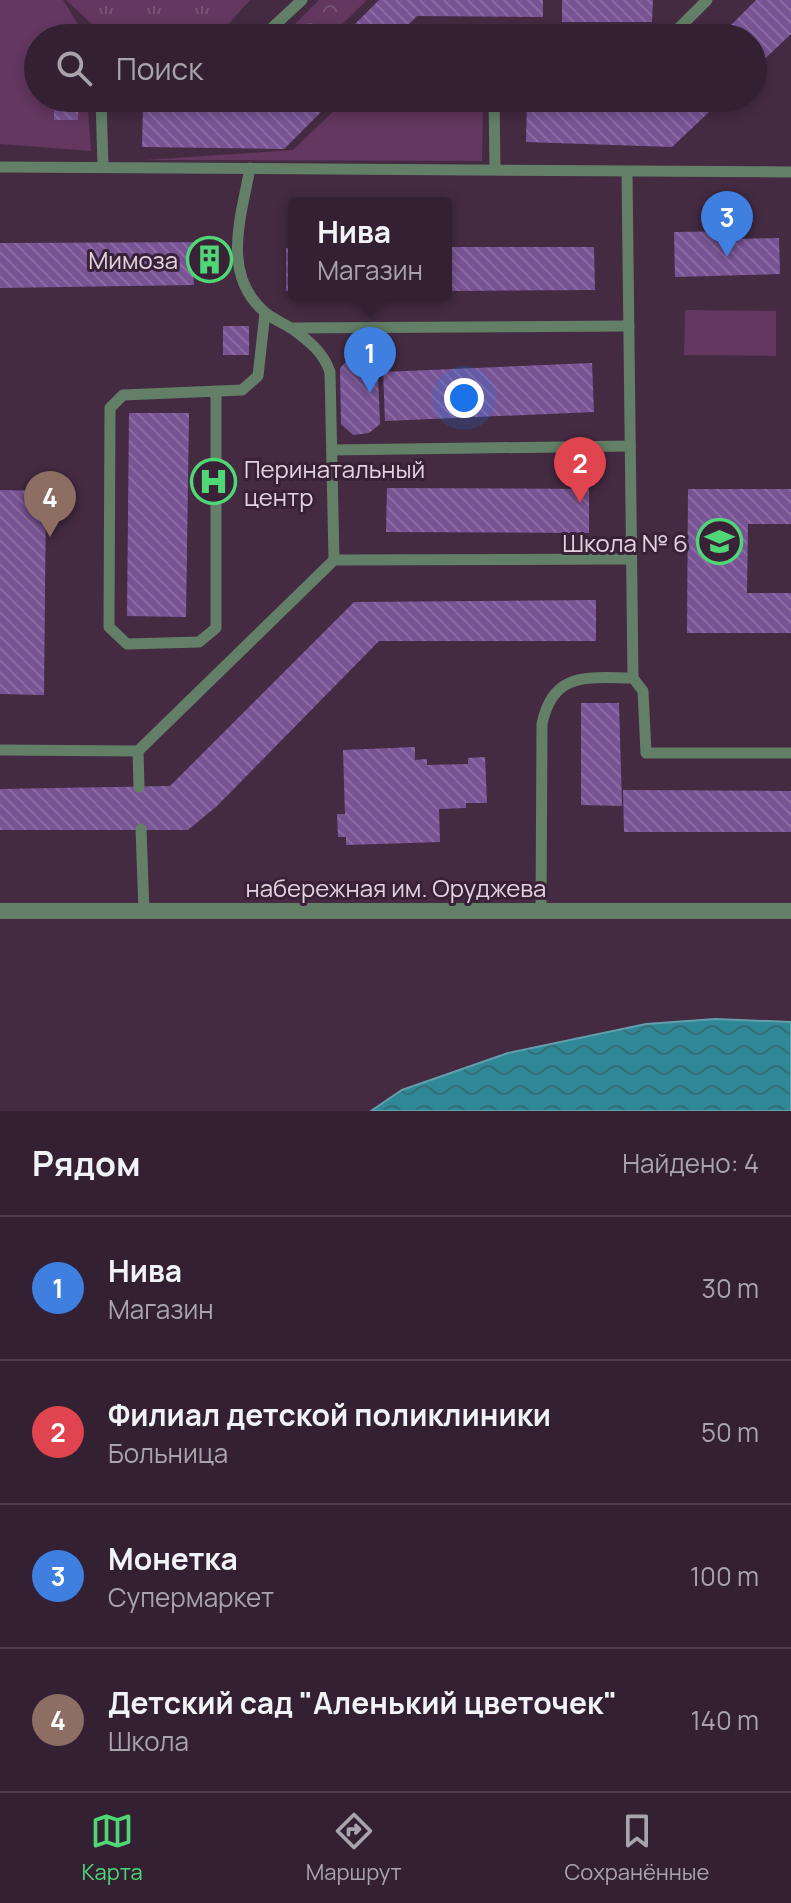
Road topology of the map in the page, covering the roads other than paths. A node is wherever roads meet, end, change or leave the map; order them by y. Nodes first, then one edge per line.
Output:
1 (302, 0) edge
2 (707, 0) edge
3 (276, 24) edge
4 (683, 24) edge
5 (101, 112) edge
6 (494, 112) edge
7 (0, 167) edge
8 (103, 167) junction
9 (250, 168) junction
10 (495, 169) junction
11 (627, 172) junction
12 (791, 172) edge
13 (265, 313) junction
14 (629, 326) junction
15 (291, 328) junction
16 (216, 391) junction
17 (630, 446) junction
18 (332, 450) junction
19 (631, 559) junction
20 (334, 560) junction
21 (633, 678) junction
22 (0, 750) edge
23 (138, 751) junction
24 (791, 753) edge
25 (139, 787) dead end
26 (141, 829) dead end
27 (0, 911) edge
28 (144, 911) junction
29 (541, 911) junction
30 (791, 911) edge

1 - 3 lane
2 - 4 lane
5 - 8 lane
6 - 10 lane
7 - 8 lane
8 - 9 lane
9 - 10 lane
9 - 13 lane
10 - 11 lane
11 - 12 lane
11 - 14 lane
13 - 15 lane
13 - 16 lane
14 - 15 lane
14 - 17 lane
15 - 18 lane
16 - 16 lane
17 - 18 lane
17 - 19 lane
18 - 20 lane
19 - 20 lane
19 - 21 lane
20 - 23 lane
21 - 24 lane
21 - 29 lane
22 - 23 lane
23 - 25 lane
26 - 28 lane
27 - 28 street, набережная им. Оруджева
28 - 29 street, набережная им. Оруджева
29 - 30 street, набережная им. Оруджева

